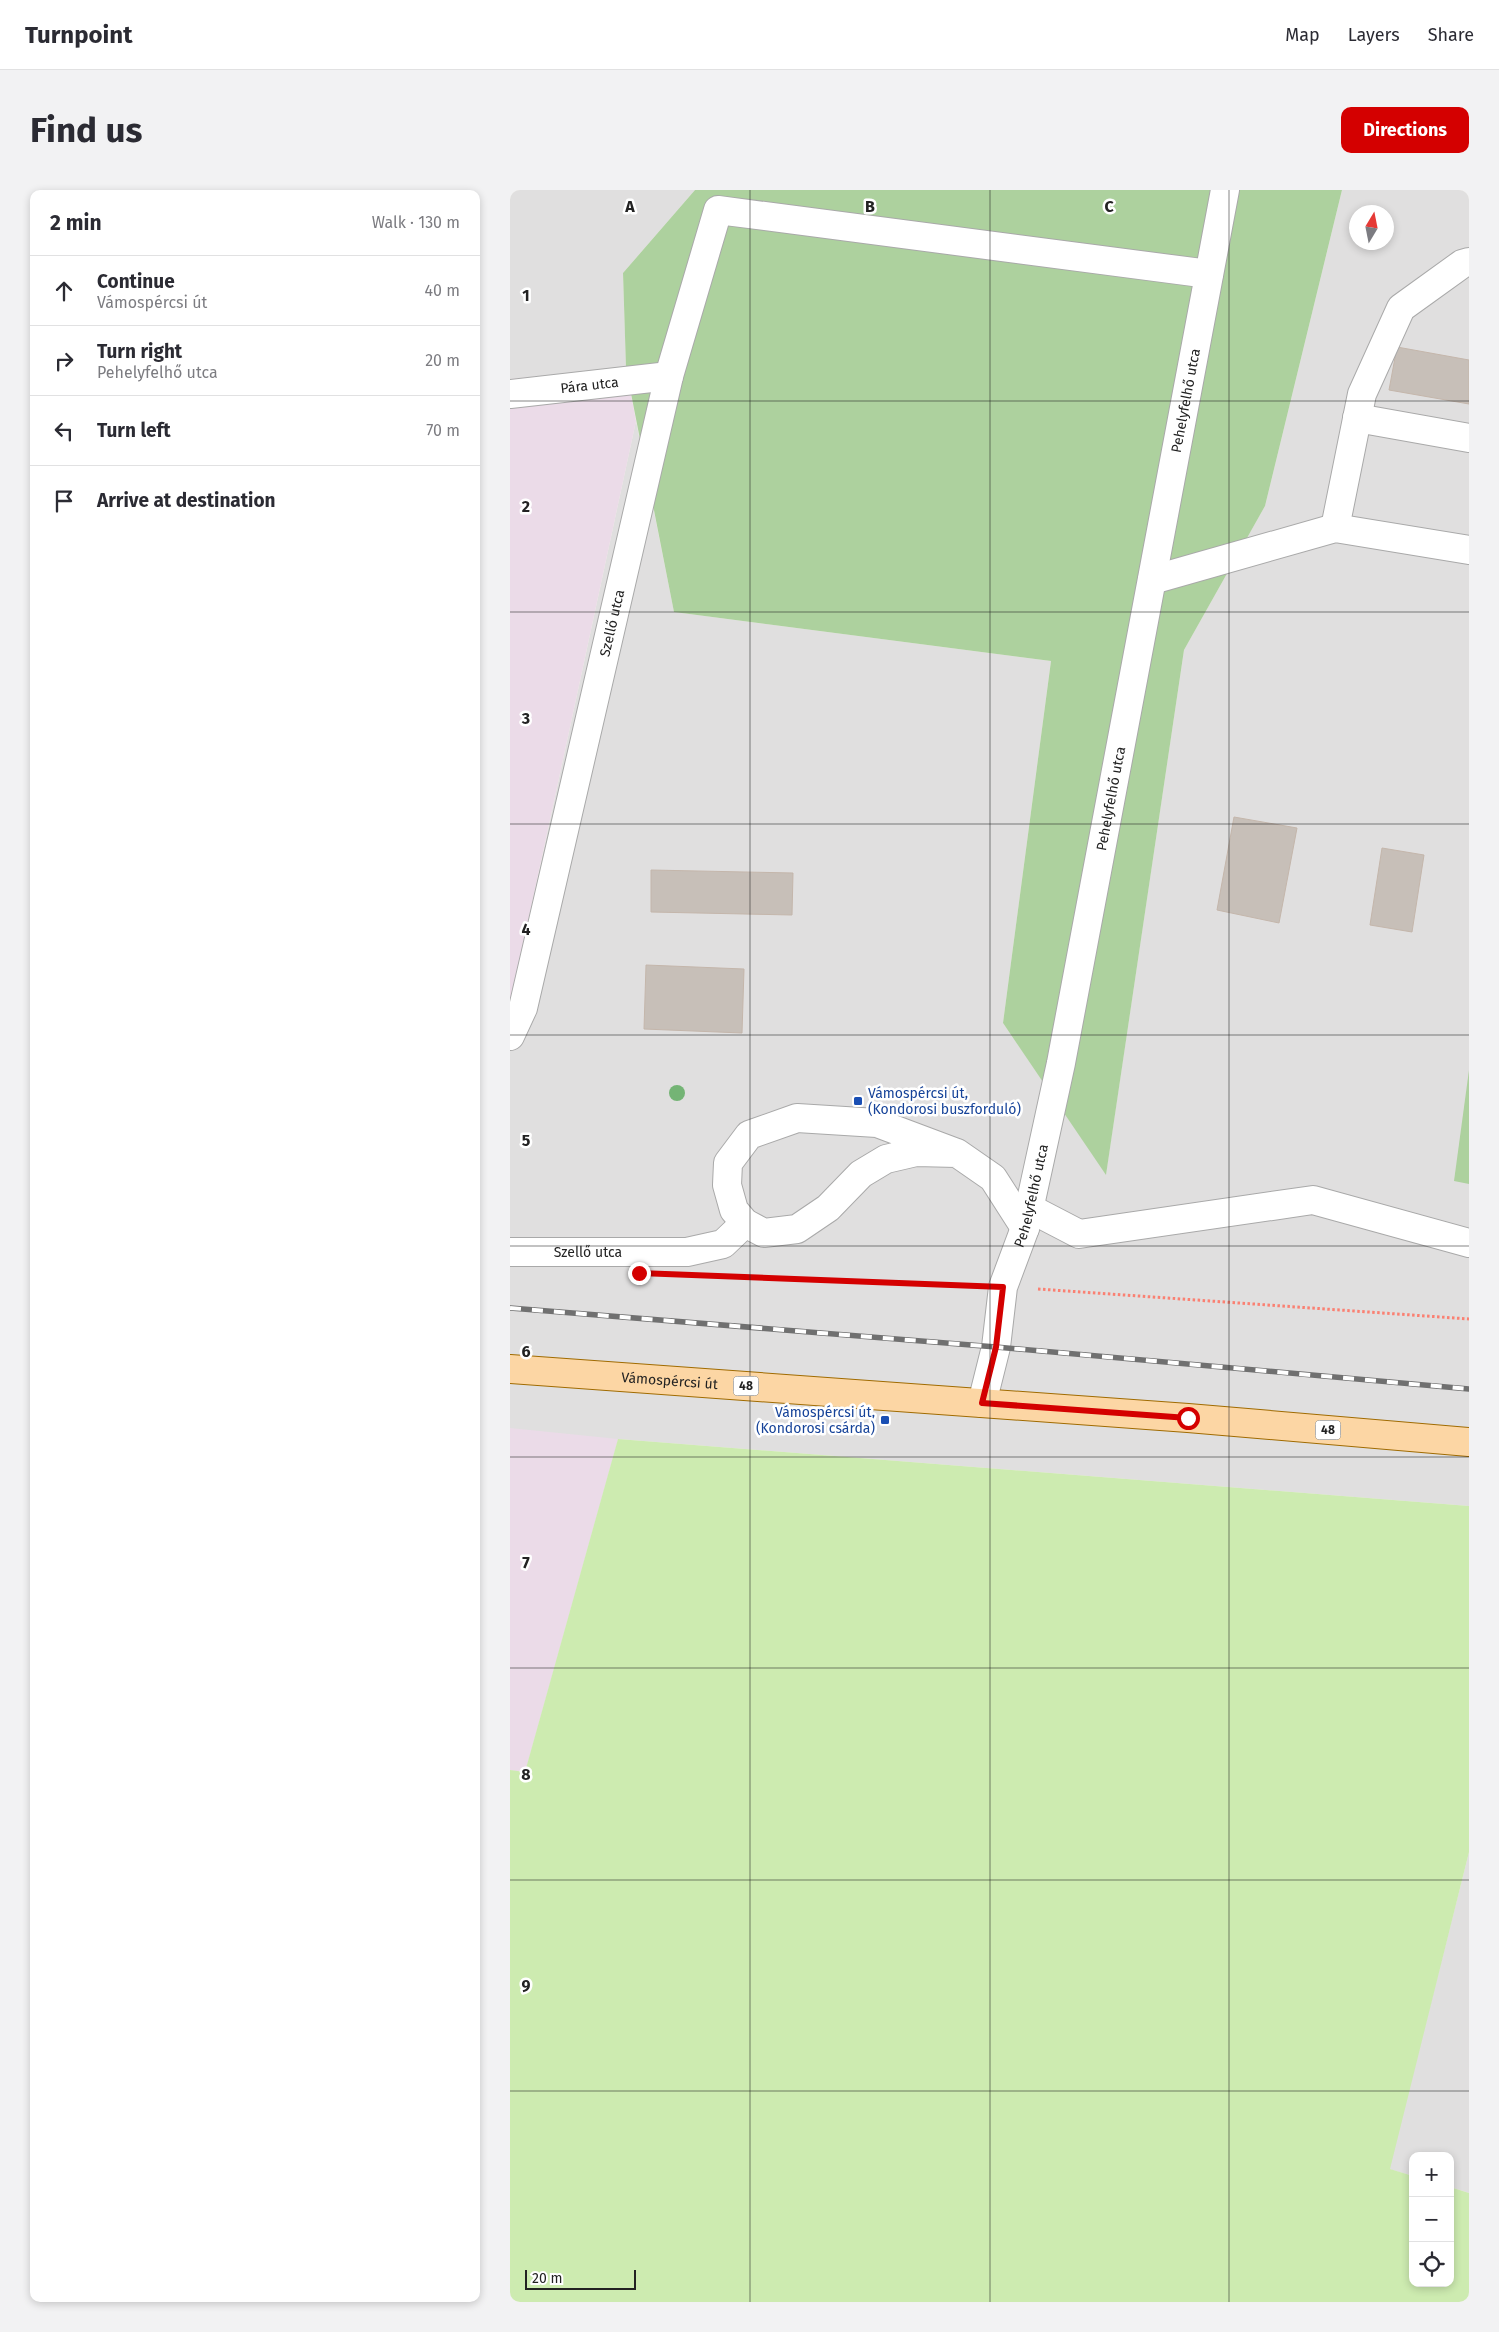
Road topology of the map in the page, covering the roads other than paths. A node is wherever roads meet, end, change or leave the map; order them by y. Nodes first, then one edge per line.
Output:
1 (1225, 190) edge
2 (1469, 262) edge
3 (1209, 274) junction
4 (669, 376) junction
5 (510, 394) edge
6 (1357, 418) junction
7 (1469, 438) edge
8 (1335, 528) junction
9 (1469, 550) edge
10 (1152, 580) junction
11 (510, 1036) edge
12 (957, 1153) junction
13 (1027, 1218) junction
14 (745, 1224) junction
15 (1469, 1243) edge
16 (510, 1252) edge
17 (510, 1369) edge
18 (982, 1403) junction
19 (1469, 1442) edge

1 - 3 street, Pehelyfelhő utca
2 - 6 street
3 - 4 street, Szellő utca
3 - 10 street, Pehelyfelhő utca
4 - 5 street, Pára utca
4 - 11 street, Szellő utca
6 - 7 street
6 - 8 street
8 - 9 street
8 - 10 street
10 - 13 street, Pehelyfelhő utca
12 - 13 street
12 - 14 street
12 - 14 street
13 - 15 street
13 - 18 street, Pehelyfelhő utca
14 - 16 street, Szellő utca
17 - 18 main road, Vámospércsi út / 48
18 - 19 main road, Vámospércsi út / 48

